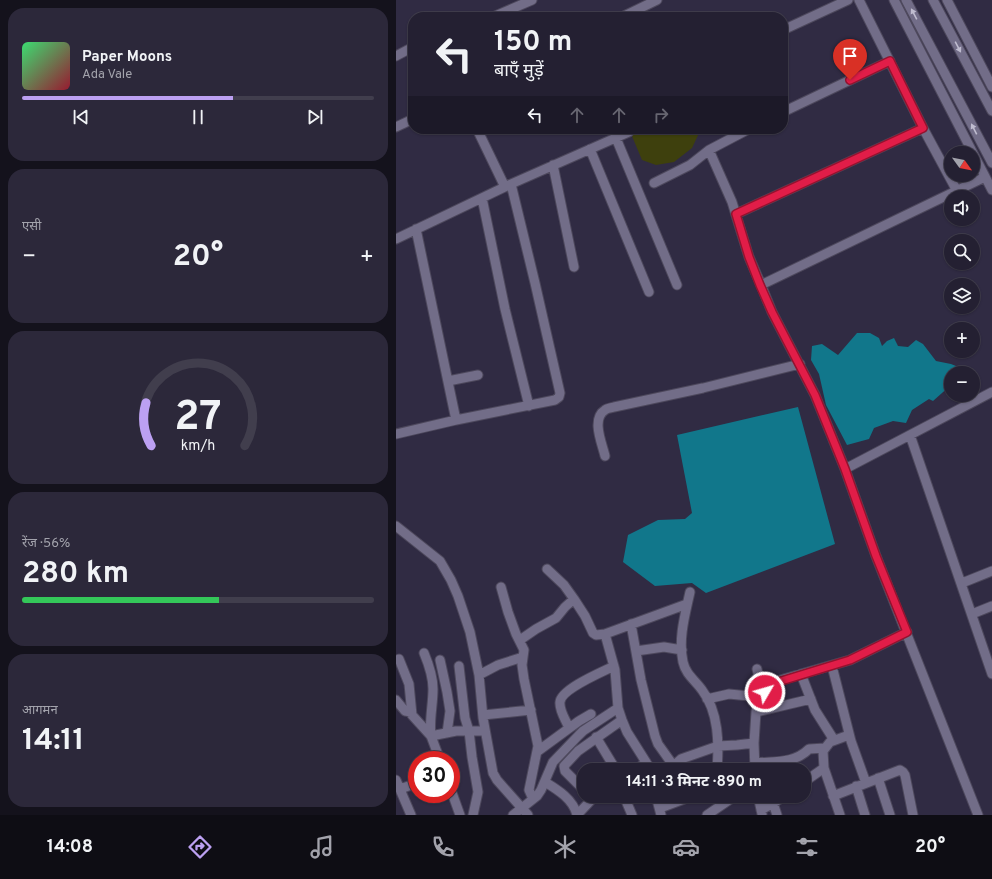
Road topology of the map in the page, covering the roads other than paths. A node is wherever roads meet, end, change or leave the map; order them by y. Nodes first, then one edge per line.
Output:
1 (532, 0) edge
2 (657, 0) edge
3 (848, 0) edge
4 (859, 0) edge
5 (894, 0) edge
6 (906, 0) edge
7 (934, 0) edge
8 (951, 1) edge
9 (644, 3) edge
10 (938, 8) junction
11 (504, 12) edge
12 (630, 12) edge
13 (788, 28) edge
14 (408, 50) edge
15 (396, 56) edge
16 (890, 61) junction
17 (992, 87) edge
18 (788, 110) edge
19 (992, 111) edge
20 (408, 122) edge
21 (396, 128) edge
22 (923, 128) junction
23 (480, 134) edge
24 (625, 134) edge
25 (739, 134) edge
26 (616, 138) junction
27 (590, 149) junction
28 (709, 150) junction
29 (992, 163) edge
30 (553, 165) junction
31 (985, 177) junction
32 (654, 183) dead end
33 (508, 186) junction
34 (956, 190) edge
35 (959, 190) edge
36 (992, 190) edge
37 (944, 197) edge
38 (482, 198) junction
39 (736, 214) junction
40 (416, 229) junction
41 (396, 239) edge
42 (574, 267) dead end
43 (677, 285) dead end
44 (760, 285) junction
45 (649, 292) dead end
46 (800, 364) junction
47 (478, 375) dead end
48 (448, 381) junction
49 (992, 392) edge
50 (528, 406) junction
51 (456, 420) junction
52 (396, 434) edge
53 (910, 435) junction
54 (605, 456) dead end
55 (845, 469) junction
56 (396, 526) edge
57 (547, 569) dead end
58 (992, 571) edge
59 (962, 583) junction
60 (501, 587) dead end
61 (690, 592) dead end
62 (574, 599) junction
63 (687, 604) junction
64 (992, 606) edge
65 (972, 614) junction
66 (631, 624) junction
67 (907, 632) junction
68 (605, 634) junction
69 (520, 640) junction
70 (682, 650) junction
71 (636, 651) junction
72 (988, 652) edge
73 (424, 653) dead end
74 (523, 657) junction
75 (399, 659) dead end
76 (440, 660) dead end
77 (458, 666) dead end
78 (614, 666) junction
79 (832, 666) junction
80 (757, 669) dead end
81 (801, 674) junction
82 (992, 674) edge
83 (479, 675) junction
84 (760, 695) junction
85 (707, 699) junction
86 (811, 699) junction
87 (396, 700) edge
88 (618, 708) junction
89 (531, 710) junction
90 (412, 712) junction
91 (756, 712) junction
92 (591, 714) dead end
93 (483, 715) junction
94 (622, 720) junction
95 (569, 728) junction
96 (469, 731) junction
97 (485, 731) junction
98 (447, 733) junction
99 (849, 735) junction
100 (431, 736) junction
101 (596, 737) junction
102 (834, 740) junction
103 (754, 743) junction
104 (718, 746) junction
105 (825, 748) junction
106 (437, 751) edge
107 (538, 751) junction
108 (612, 763) edge
109 (647, 763) edge
110 (668, 763) edge
111 (677, 763) edge
112 (717, 763) edge
113 (755, 763) edge
114 (774, 763) edge
115 (824, 768) junction
116 (811, 777) edge
117 (878, 778) junction
118 (408, 782) edge
119 (545, 782) junction
120 (397, 783) edge
121 (577, 783) edge
122 (866, 783) junction
123 (856, 786) junction
124 (833, 796) junction
125 (533, 799) junction
126 (456, 803) edge
127 (588, 803) edge
128 (627, 803) edge
129 (678, 803) edge
130 (723, 803) edge
131 (760, 803) edge
132 (773, 803) joint
133 (522, 807) junction
134 (660, 812) edge
135 (762, 813) edge
136 (411, 815) edge
137 (460, 815) edge
138 (473, 815) edge
139 (513, 815) edge
140 (528, 815) edge
141 (577, 815) edge
142 (632, 815) edge
143 (707, 815) edge
144 (777, 815) edge
145 (840, 815) edge
146 (865, 815) edge
147 (890, 815) edge
148 (913, 815) edge
149 (978, 815) edge

1 - 11 street
2 - 9 street
3 - 13 street
4 - 16 street
5 - 31 street
29 -> 6 street
7 - 10 street
8 - 10 street
8 - 17 street
9 - 12 street
10 -> 19 street
14 - 15 street
16 - 18 street
16 - 22 street
20 - 21 street
22 - 34 street
22 - 39 street
23 - 33 street
24 - 26 street
25 - 28 street
26 - 27 street
26 - 43 street
27 - 30 street
27 - 45 street
28 - 32 street
28 - 39 street
30 - 33 street
30 - 42 street
31 - 35 street
31 - 36 street
33 - 38 street
33 - 50 street
37 - 44 street
38 - 40 street
38 - 50 street
39 - 44 street
40 - 41 street
40 - 48 street
44 - 46 street
46 - 54 street
46 - 55 street
47 - 48 street
48 - 51 street
49 - 53 street
50 - 51 street
51 - 52 street
53 - 55 street
53 - 59 street
55 - 67 street
56 - 83 street
57 - 62 street
58 - 59 street
59 - 65 street
60 - 69 street
61 - 63 street
62 - 68 street
62 - 69 street
63 - 66 street
63 - 70 street
64 - 65 street
65 - 72 street
66 - 68 street
66 - 71 street
67 - 79 street
67 - 149 street
68 - 78 street
69 - 74 street
70 - 71 street
70 - 85 street
71 - 110 street
72 - 82 street
73 - 100 street
74 - 83 street
74 - 89 street
75 - 90 street
76 - 98 street
77 - 96 street
78 - 88 street
78 - 95 street
79 - 81 street
79 - 99 street
80 - 84 street
81 - 84 street
81 - 86 street
83 - 93 street
84 - 85 street
84 - 91 street
85 - 104 street
86 - 91 street
86 - 102 street
87 - 90 street
88 - 94 street
88 - 119 street
89 - 93 street
89 - 107 street
90 - 100 street
91 - 103 street
92 - 95 street
93 - 97 street
94 - 101 street
94 - 109 street
95 - 107 street
96 - 97 street
96 - 98 street
96 - 138 street
97 - 133 street
98 - 100 street
99 - 102 street
99 - 122 street
100 - 106 street
101 - 108 street
101 - 121 street
102 - 105 street
103 - 104 street
103 - 113 street
104 - 111 street
104 - 112 street
105 - 114 street
105 - 115 street
107 - 125 street
115 - 116 street
115 - 124 street
117 - 122 street
117 - 147 street
117 - 148 street
118 - 120 street
119 - 125 street
119 - 141 street
120 - 136 street
122 - 123 street
123 - 124 street
123 - 146 street
124 - 145 street
125 - 133 street
126 - 137 street
127 - 141 street
128 - 142 street
129 - 134 street
130 - 143 street
131 - 135 street
132 - 135 street
132 - 144 street
133 - 139 street
133 - 140 street

